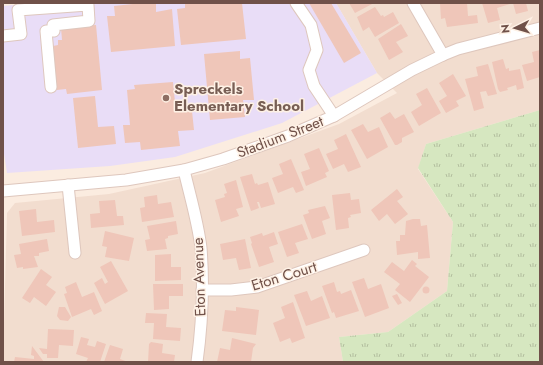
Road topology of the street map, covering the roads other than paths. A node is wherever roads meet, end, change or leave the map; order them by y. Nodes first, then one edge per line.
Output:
1 (296, 3) edge
2 (413, 3) edge
3 (540, 28) edge
4 (3, 36) edge
5 (443, 55) junction
6 (51, 86) dead end
7 (334, 116) junction
8 (184, 170) junction
9 (68, 185) junction
10 (3, 191) edge
11 (364, 250) dead end
12 (76, 253) dead end
13 (202, 290) junction
14 (197, 362) edge

1 - 7 street
2 - 5 street
3 - 5 street, Stadium Street
4 - 6 street
5 - 7 street, Stadium Street
7 - 8 street, Stadium Street
8 - 9 street, Stadium Street
8 - 13 street, Eton Avenue
9 - 10 street, Stadium Street
9 - 12 street
11 - 13 street, Eton Court
13 - 14 street, Eton Avenue

